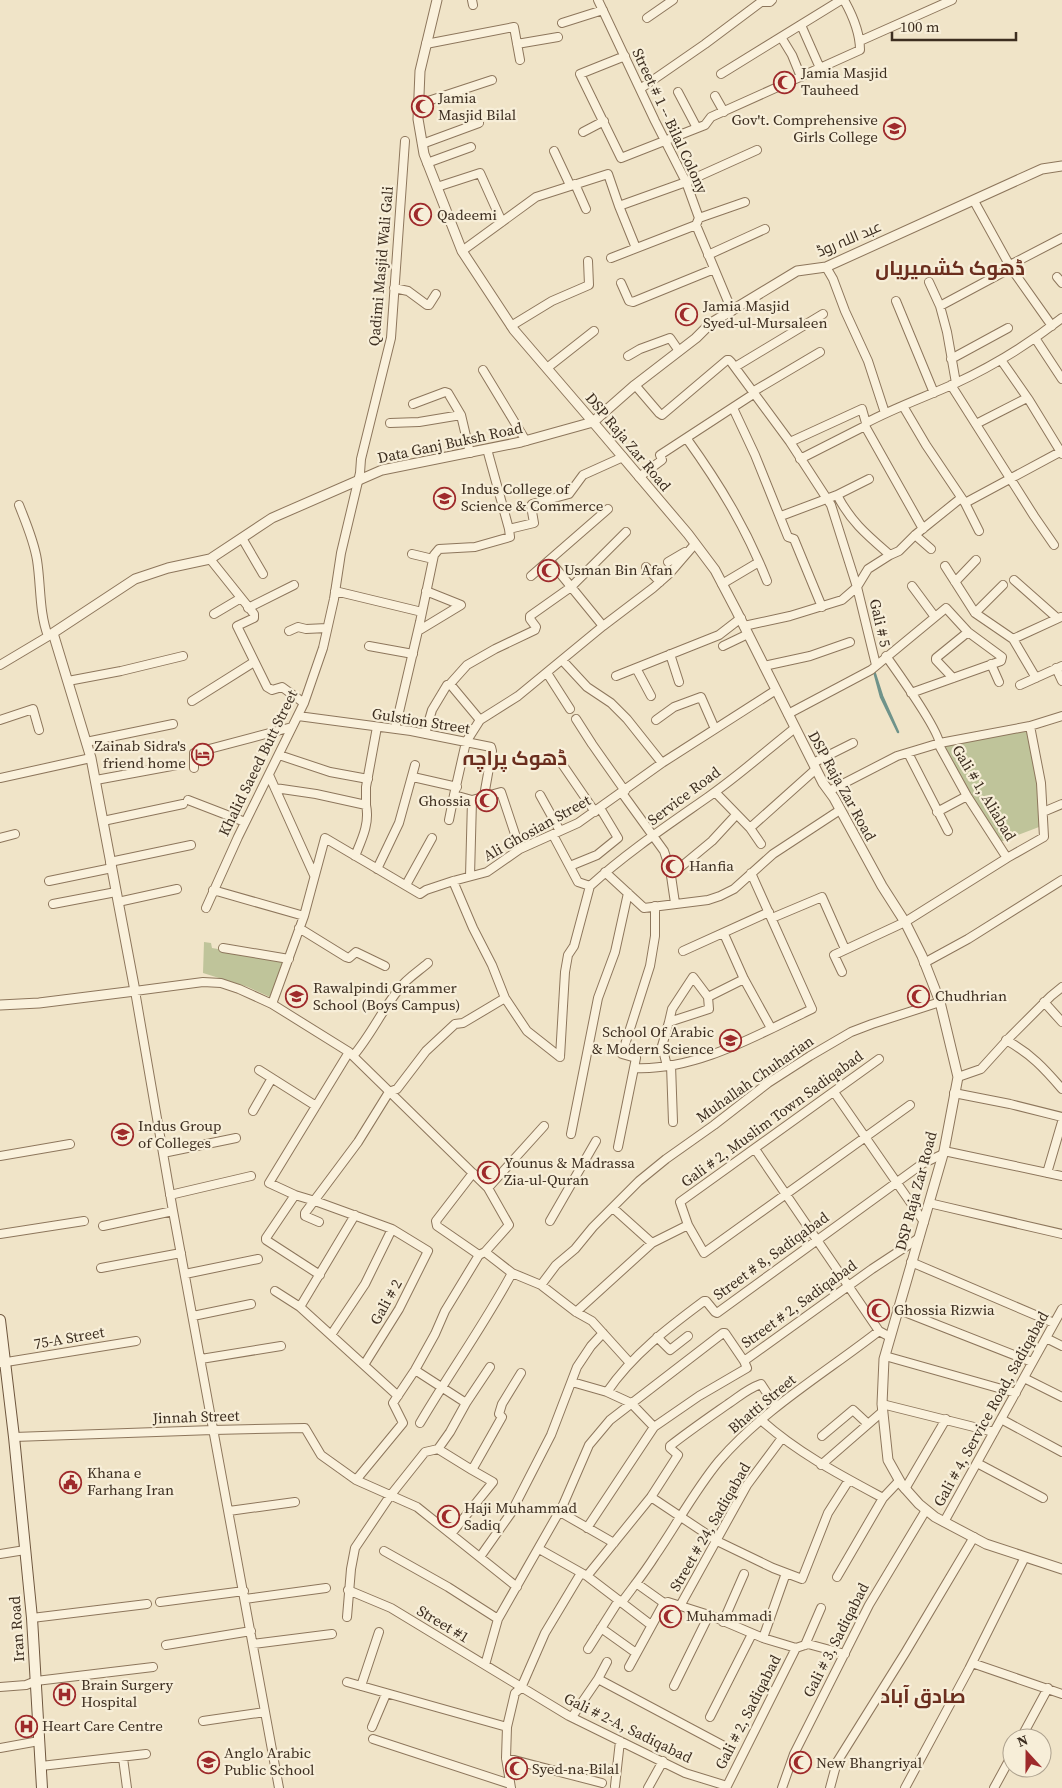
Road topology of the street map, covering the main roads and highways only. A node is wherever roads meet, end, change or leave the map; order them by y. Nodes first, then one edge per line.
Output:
1 (0, 1320) edge
2 (3, 1363) edge
3 (42, 1788) edge

1 - 2 main road, Iran Road
2 - 3 main road, Iran Road

